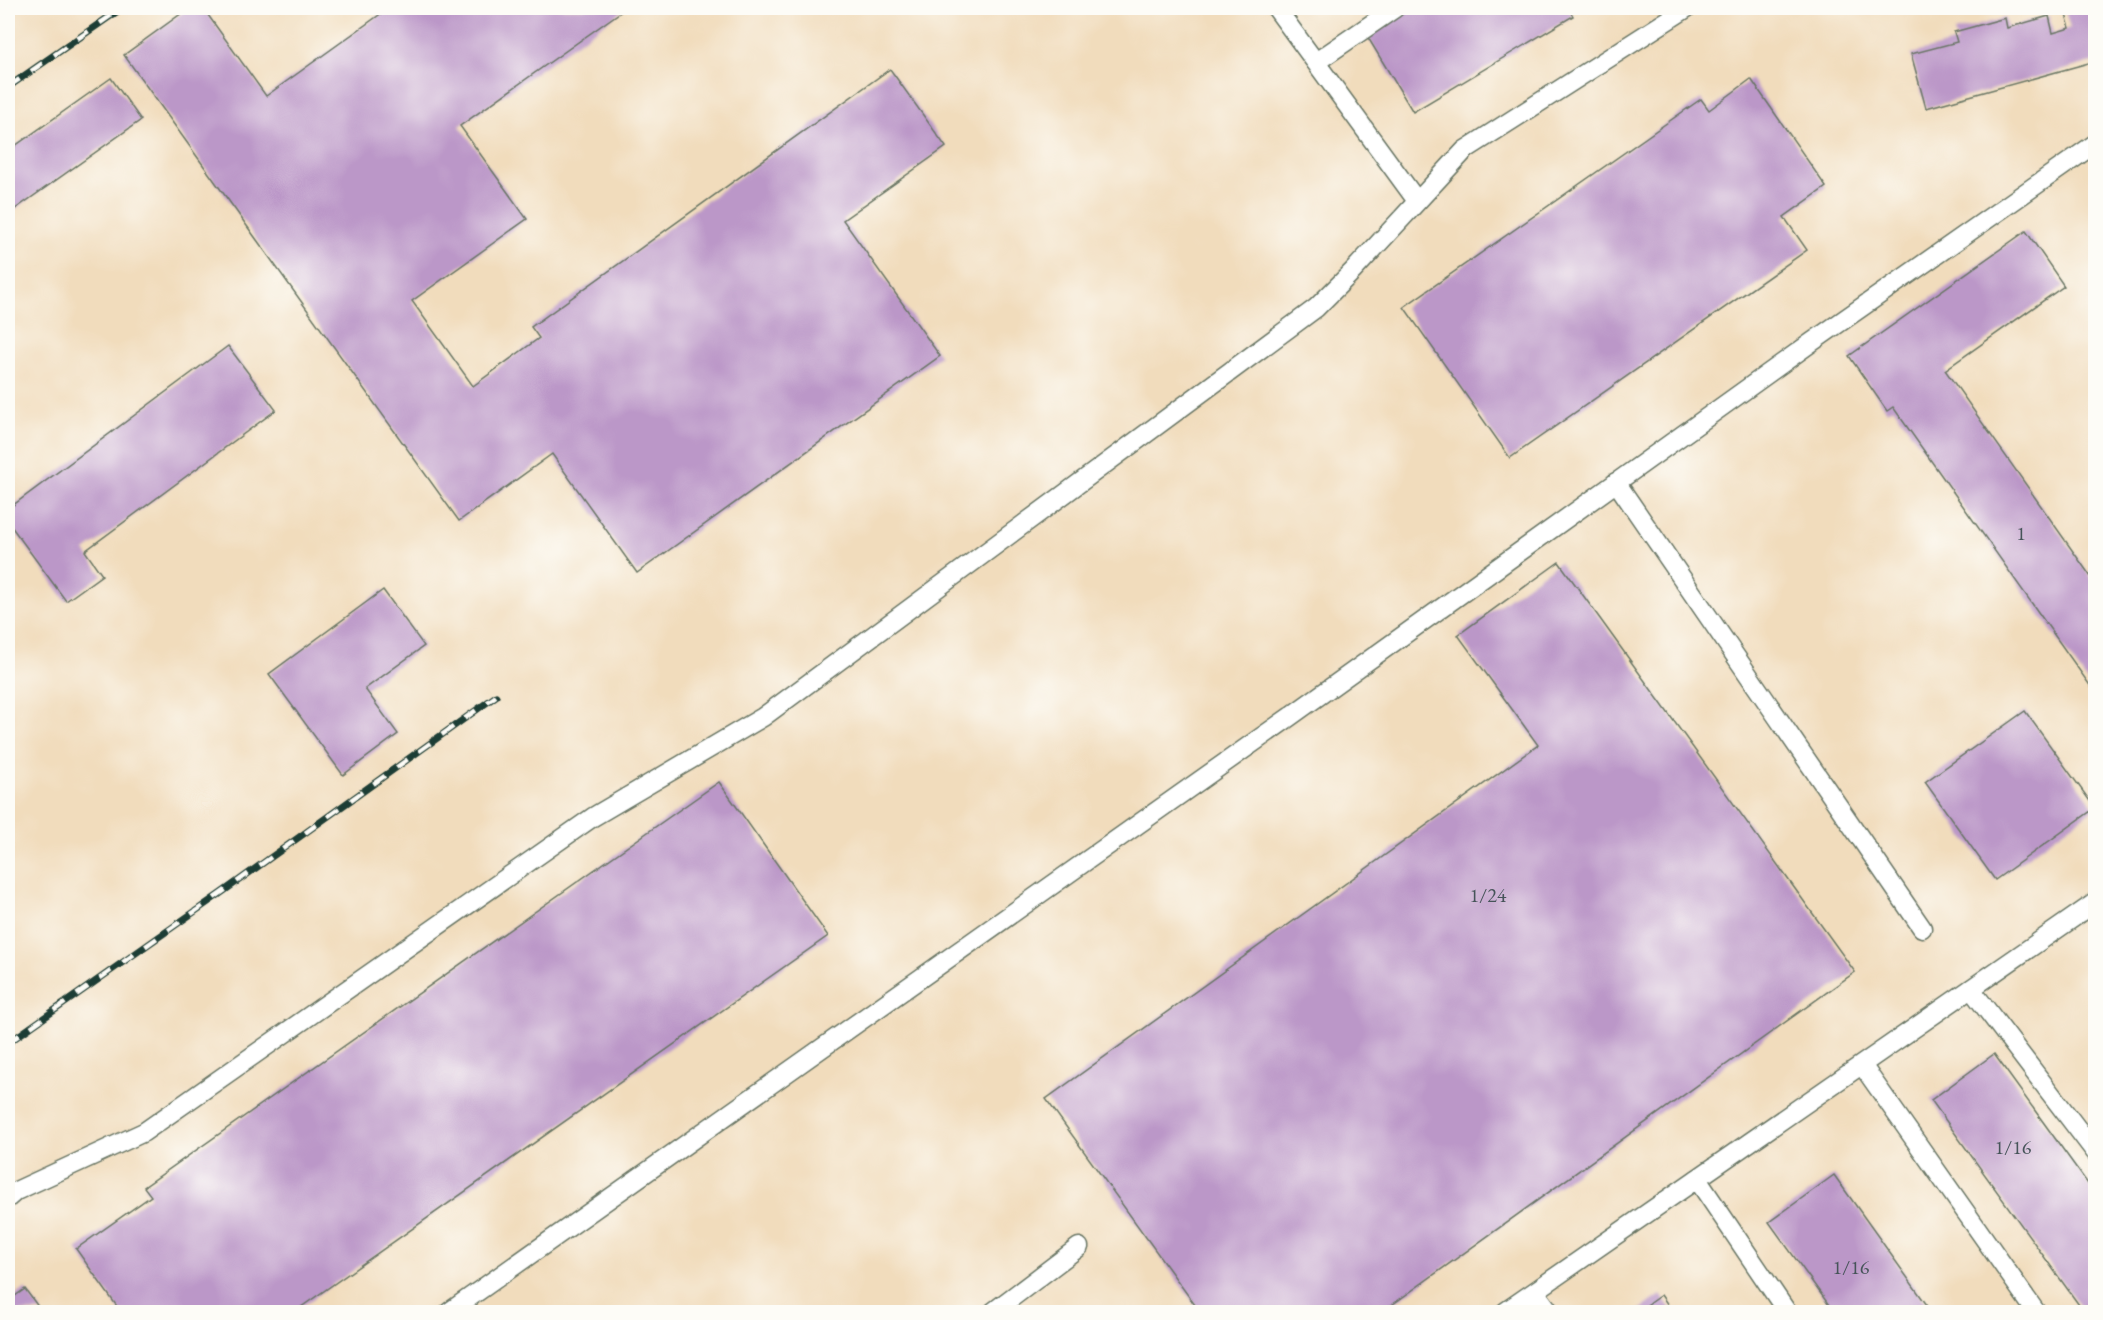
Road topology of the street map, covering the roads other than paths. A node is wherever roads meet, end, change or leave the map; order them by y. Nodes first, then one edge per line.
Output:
1 (1276, 8) edge
2 (1395, 8) edge
3 (1687, 8) edge
4 (1316, 62) junction
5 (2096, 143) edge
6 (1417, 201) junction
7 (1616, 482) junction
8 (2096, 902) edge
9 (1922, 928) dead end
10 (1971, 989) junction
11 (1862, 1065) junction
12 (2096, 1153) edge
13 (1697, 1179) junction
14 (8, 1198) edge
15 (1079, 1247) dead end
16 (1535, 1292) junction
17 (449, 1312) edge
18 (993, 1312) edge
19 (1505, 1312) edge
20 (1550, 1312) edge
21 (1787, 1312) edge
22 (2036, 1312) edge

1 - 4 lane
2 - 4 lane
3 - 6 lane
4 - 6 lane
5 - 7 lane
6 - 14 lane
7 - 9 lane
7 - 17 lane
8 - 10 lane
10 - 11 lane
10 - 12 lane
11 - 13 lane
11 - 22 lane
13 - 16 lane
13 - 21 lane
15 - 18 lane
16 - 19 lane
16 - 20 lane

